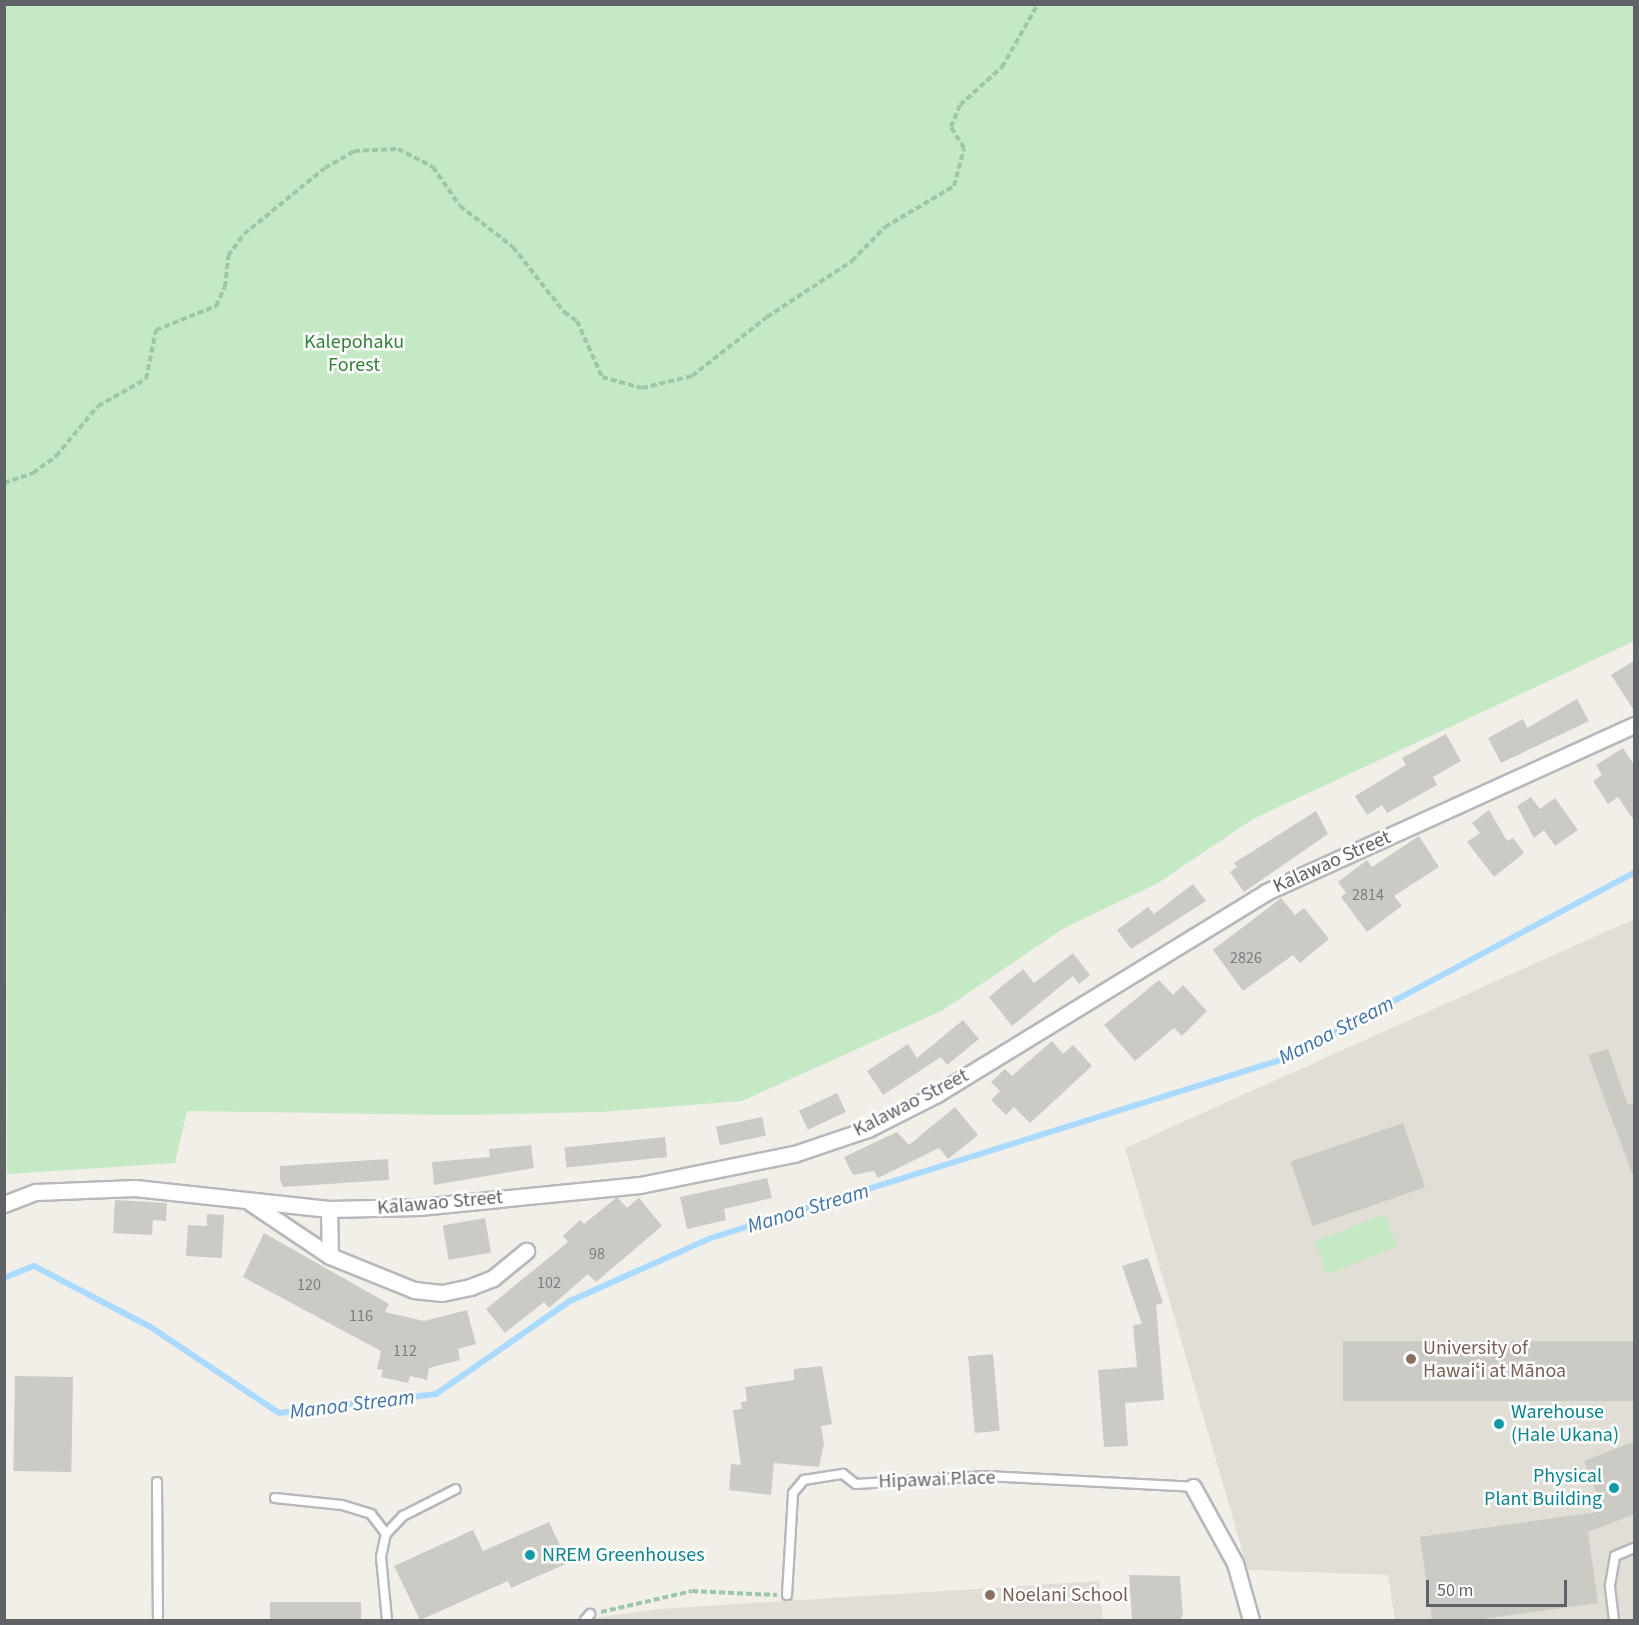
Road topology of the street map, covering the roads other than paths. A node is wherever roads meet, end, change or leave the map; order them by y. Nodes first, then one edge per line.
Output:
1 (1635, 726) edge
2 (251, 1203) junction
3 (4, 1204) edge
4 (329, 1209) junction
5 (526, 1251) dead end
6 (330, 1256) junction
7 (157, 1482) dead end
8 (1193, 1487) joint
9 (456, 1489) dead end
10 (275, 1498) dead end
11 (386, 1534) junction
12 (1635, 1548) edge
13 (787, 1595) road end
14 (158, 1620) edge
15 (387, 1620) edge
16 (1251, 1620) edge
17 (1614, 1620) edge

1 - 4 street, Kalawao Street
2 - 3 street, Kalawao Street
2 - 4 street, Kalawao Street
2 - 6 street
4 - 6 street
5 - 6 street
7 - 14 lane
8 - 13 lane, Hipawai Place
8 - 16 street
9 - 11 lane
10 - 11 lane
11 - 15 lane
12 - 17 lane

